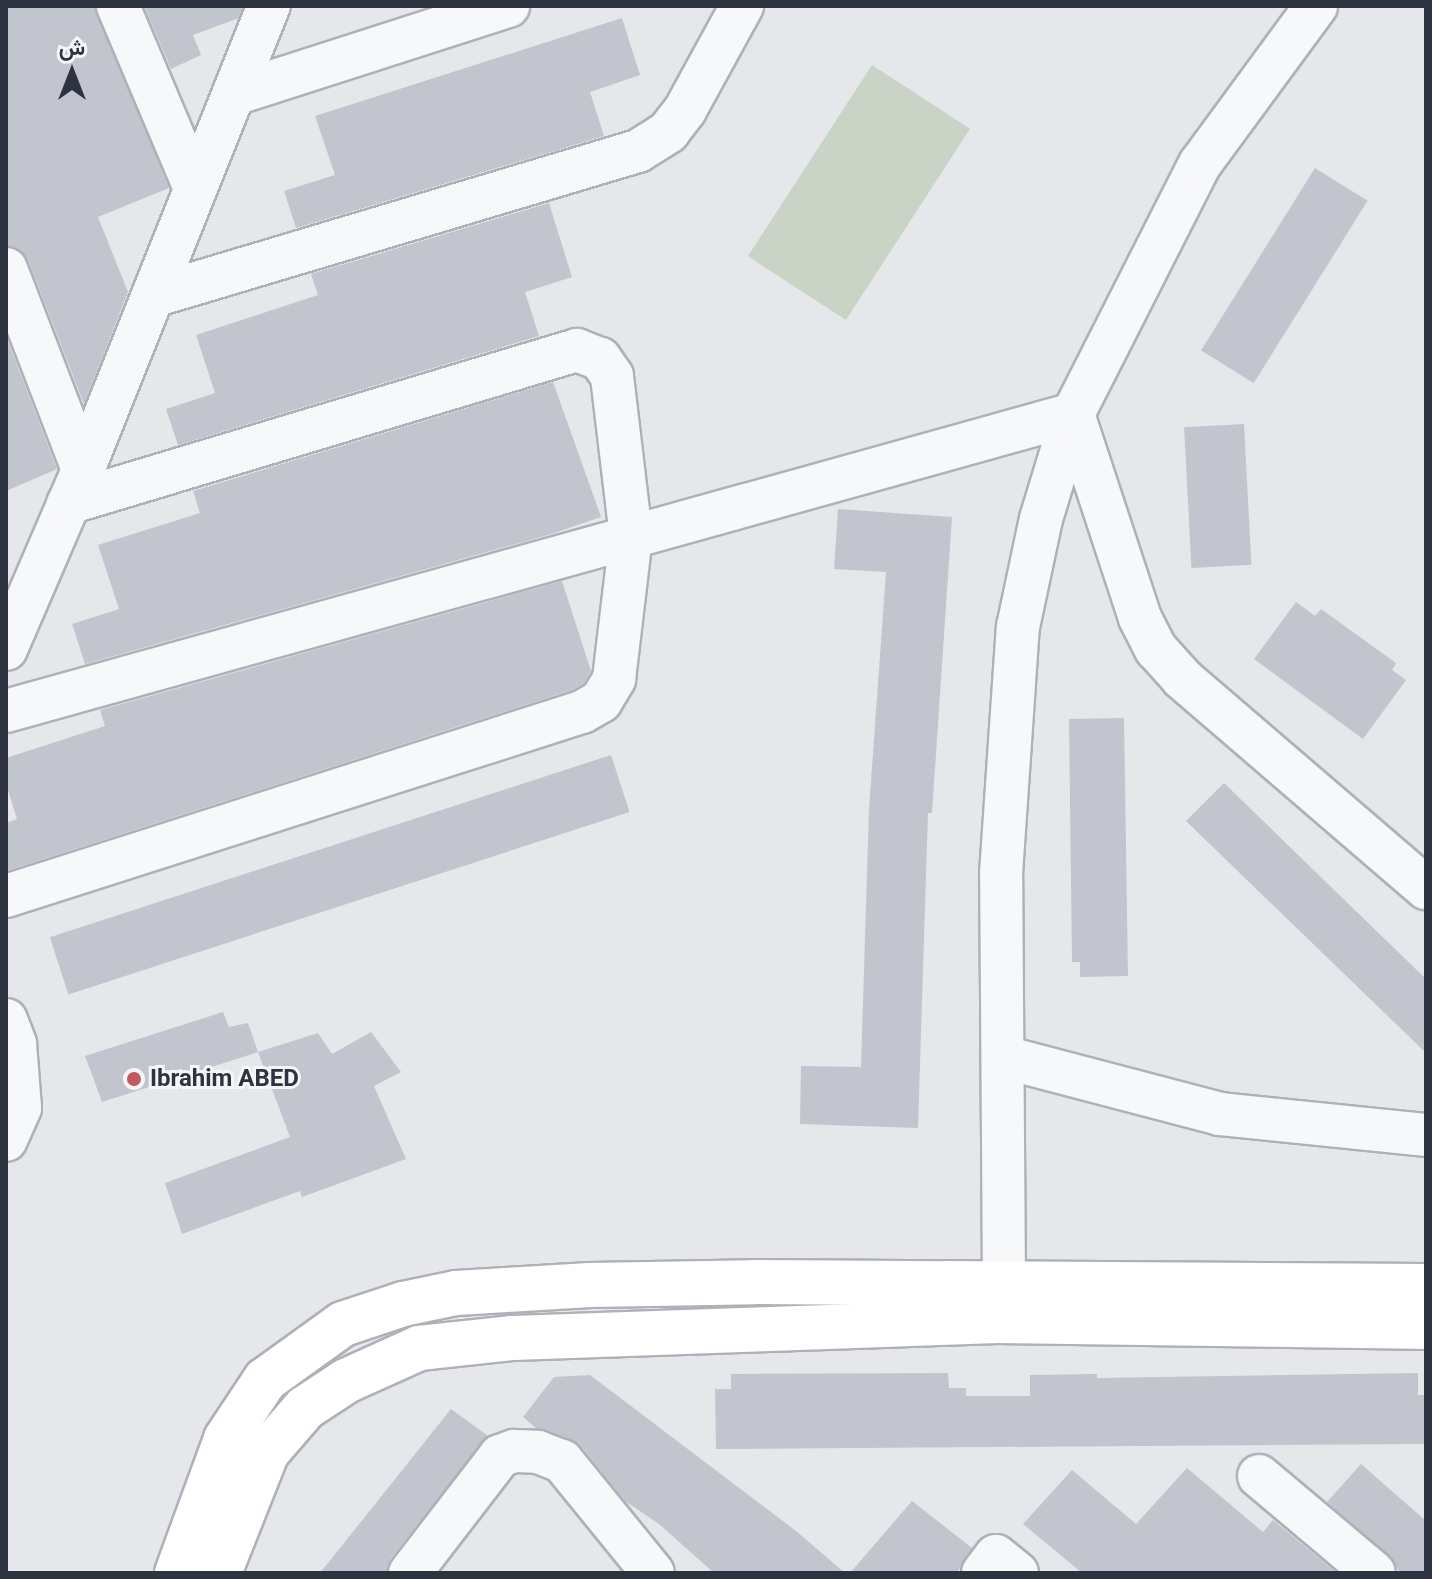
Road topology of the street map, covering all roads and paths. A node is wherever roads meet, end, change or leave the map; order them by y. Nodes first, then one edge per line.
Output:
1 (118, 6) edge
2 (269, 6) edge
3 (508, 6) edge
4 (742, 6) edge
5 (1316, 6) edge
6 (234, 94) junction
7 (195, 188) junction
8 (6, 269) edge
9 (153, 296) junction
10 (1073, 414) junction
11 (76, 487) junction
12 (631, 536) junction
13 (6, 649) edge
14 (6, 711) edge
15 (1426, 888) edge
16 (6, 896) edge
17 (6, 1020) edge
18 (1003, 1057) junction
19 (1426, 1135) edge
20 (6, 1140) edge
21 (1426, 1286) edge
22 (1001, 1303) junction
23 (1426, 1327) edge
24 (1259, 1476) dead end
25 (649, 1572) edge
26 (177, 1573) edge
27 (219, 1573) edge
28 (410, 1573) edge
29 (983, 1573) edge
30 (1017, 1573) edge
31 (1374, 1573) edge

1 - 7 street
2 - 6 street
3 - 6 street
4 - 9 street
5 - 10 street
6 - 7 street
7 - 9 street
8 - 11 street
9 - 11 street
10 - 12 street
10 - 15 street
10 - 18 street
11 - 12 street
11 - 13 street
12 - 14 street
12 - 16 street
17 - 20 street
18 - 19 street
18 - 22 street
21 - 22 main road
22 - 23 main road
22 - 26 main road
22 - 27 main road
24 - 31 street
25 - 28 street
29 - 30 street

